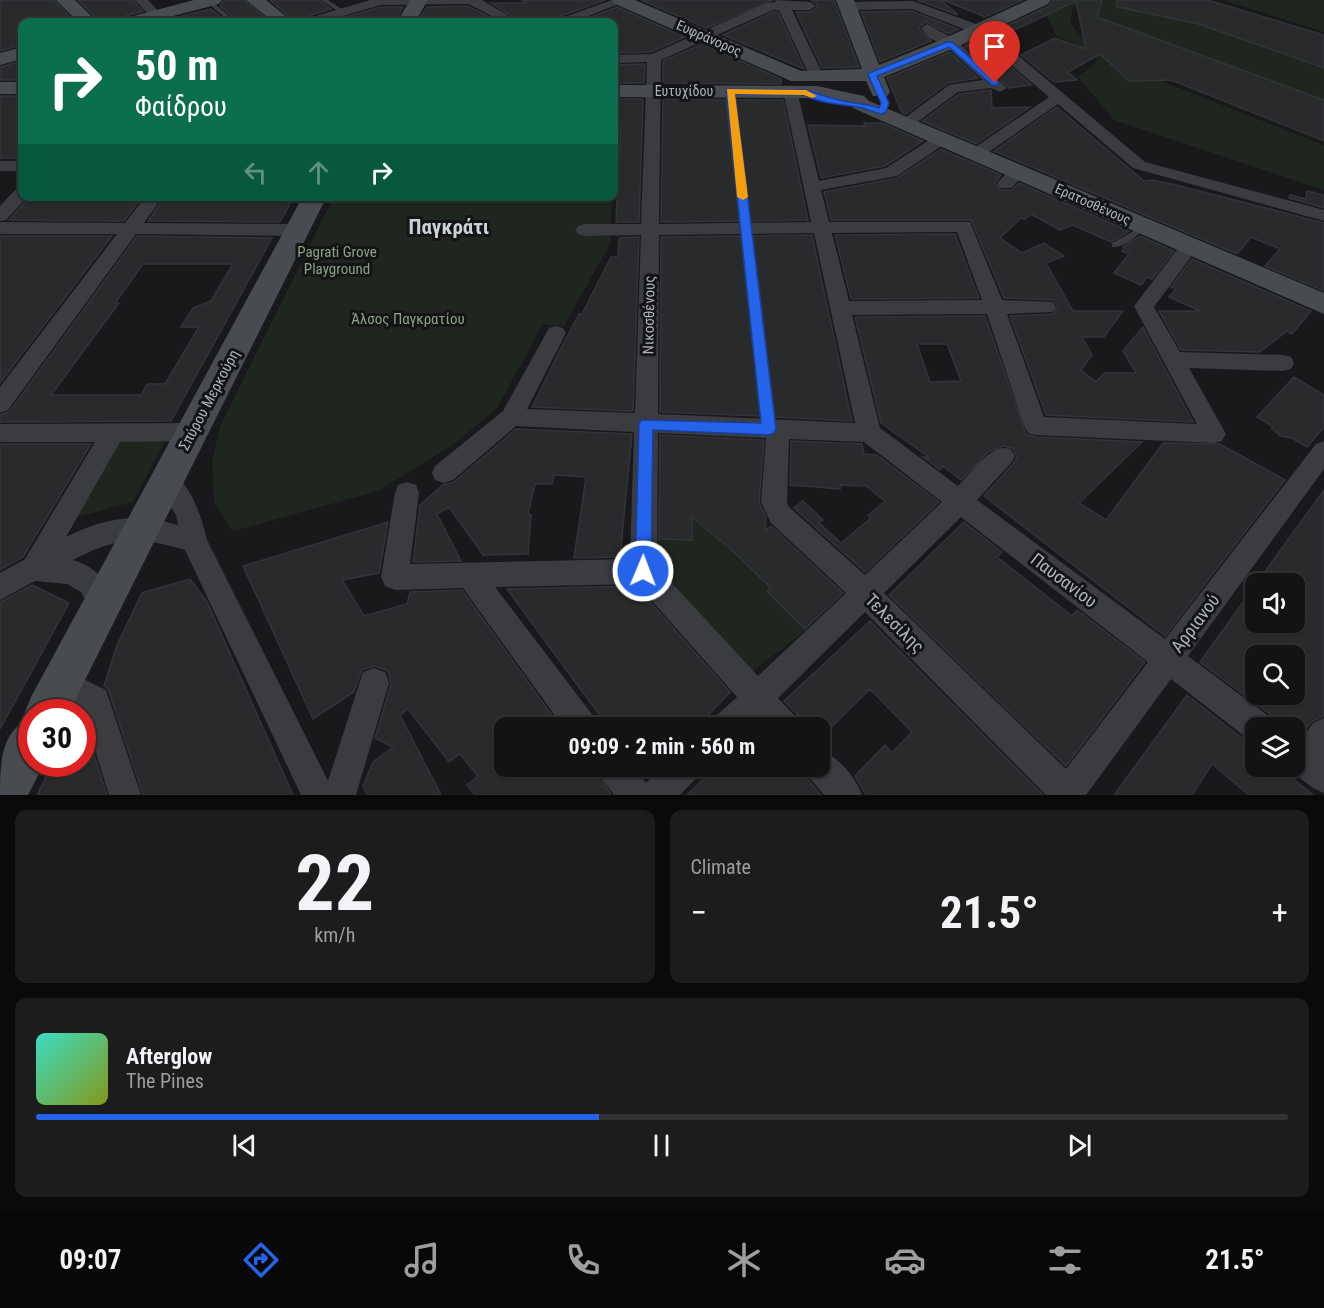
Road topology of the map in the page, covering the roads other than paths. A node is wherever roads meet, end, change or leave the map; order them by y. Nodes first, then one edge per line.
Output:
1 (64, 0) edge
2 (141, 0) edge
3 (209, 0) edge
4 (255, 0) edge
5 (324, 0) edge
6 (474, 0) edge
7 (622, 0) edge
8 (756, 0) edge
9 (1042, 0) edge
10 (380, 1) edge
11 (419, 1) edge
12 (846, 3) edge
13 (918, 3) edge
14 (778, 4) edge
15 (810, 6) dead end
16 (343, 12) junction
17 (157, 16) junction
18 (84, 18) edge
19 (149, 18) edge
20 (229, 18) edge
21 (279, 18) edge
22 (323, 18) edge
23 (408, 18) edge
24 (505, 18) edge
25 (574, 18) edge
26 (927, 28) dead end
27 (979, 30) junction
28 (705, 36) junction
29 (951, 43) junction
30 (18, 54) edge
31 (618, 58) edge
32 (654, 58) junction
33 (0, 59) edge
34 (872, 75) junction
35 (803, 84) junction
36 (0, 88) edge
37 (18, 88) edge
38 (618, 91) edge
39 (654, 91) junction
40 (730, 91) junction
41 (1057, 98) junction
42 (872, 108) junction
43 (907, 123) junction
44 (944, 138) junction
45 (977, 153) junction
46 (0, 166) edge
47 (18, 166) edge
48 (812, 187) junction
49 (18, 197) edge
50 (151, 201) edge
51 (312, 201) edge
52 (0, 216) edge
53 (1324, 216) edge
54 (1142, 225) junction
55 (0, 228) edge
56 (132, 228) junction
57 (746, 228) junction
58 (822, 228) junction
59 (651, 229) junction
60 (298, 230) junction
61 (584, 230) dead end
62 (1115, 244) dead end
63 (1190, 246) junction
64 (1324, 304) edge
65 (1046, 307) dead end
66 (840, 308) junction
67 (996, 308) junction
68 (556, 333) dead end
69 (1173, 360) junction
70 (1283, 363) dead end
71 (0, 404) edge
72 (511, 417) junction
73 (646, 424) junction
74 (773, 430) junction
75 (191, 432) junction
76 (0, 433) edge
77 (113, 433) junction
78 (869, 433) junction
79 (1324, 451) edge
80 (1004, 456) dead end
81 (444, 473) dead end
82 (166, 481) junction
83 (407, 493) dead end
84 (960, 501) junction
85 (136, 538) junction
86 (199, 551) junction
87 (34, 569) junction
88 (643, 571) junction
89 (470, 575) junction
90 (0, 587) edge
91 (865, 593) junction
92 (102, 604) junction
93 (1168, 659) junction
94 (374, 683) dead end
95 (758, 697) junction
96 (53, 698) edge
97 (576, 717) edge
98 (737, 717) edge
99 (775, 717) edge
100 (1245, 717) edge
101 (1324, 734) edge
102 (1308, 765) edge
103 (18, 767) edge
104 (620, 777) edge
105 (675, 777) edge
106 (830, 777) edge
107 (1067, 794) edge
108 (3, 795) edge
109 (125, 795) edge
110 (318, 795) edge
111 (340, 795) edge
112 (634, 795) edge
113 (657, 795) edge
114 (846, 795) edge

1 - 18 main road
2 - 17 street
3 - 17 main road
3 - 20 lane
4 - 21 main road
5 - 16 lane
6 - 11 street
6 - 24 street
7 - 25 street
7 - 28 main road, Ευφράνορος
8 - 14 street
9 - 27 main road
10 - 11 street
10 - 16 street
11 - 23 main road
12 - 13 street
12 - 34 main road
13 - 27 street
14 - 15 street
14 - 28 street
14 - 35 street
16 - 22 street
17 - 19 main road
26 - 29 street
27 - 29 main road
27 - 41 street
28 - 32 street
28 - 35 main road, Ευφράνορος
29 - 34 main road
29 - 43 street
30 - 33 main road
31 - 32 street
32 - 39 street, Νικοσθένους
34 - 35 main road, Ευτυχίδου
34 - 42 main road
35 - 40 main road, Ευτυχίδου
35 - 42 main road, Ερατοσθένους
35 - 48 street
36 - 37 main road
38 - 39 main road, Ευτυχίδου
39 - 40 main road, Ευτυχίδου
39 - 59 street, Νικοσθένους
40 - 57 lane
41 - 45 street
41 - 53 street
42 - 43 main road, Ερατοσθένους
43 - 44 main road, Ερατοσθένους
44 - 45 main road, Ερατοσθένους
44 - 48 street
45 - 54 main road, Ερατοσθένους
46 - 47 street
48 - 58 street
49 - 52 street
50 - 56 street
51 - 60 main road, Σπύρου Μερκούρη
54 - 62 lane
54 - 63 main road, Ερατοσθένους
55 - 56 street
56 - 60 street
56 - 71 street
57 - 58 street
57 - 59 street
57 - 74 lane
58 - 66 street
58 - 67 street
59 - 61 street
59 - 73 street, Νικοσθένους
60 - 75 main road, Σπύρου Μερκούρη
63 - 64 main road, Ερατοσθένους
63 - 69 street
65 - 67 street
66 - 67 street
66 - 78 street
67 - 69 street
68 - 72 street
69 - 70 street
72 - 73 street
72 - 81 street
73 - 74 street
73 - 88 street, Νικοσθένους
74 - 78 street
74 - 91 street, Τελεσίλης
75 - 77 street
75 - 82 main road, Σπύρου Μερκούρη
76 - 77 street
77 - 87 street
78 - 84 street, Παυσανίου
79 - 93 street, Αρριανού
80 - 84 street
82 - 85 main road, Σπύρου Μερκούρη
82 - 86 street
83 - 89 street
84 - 91 street
84 - 93 street, Παυσανίου
85 - 86 street
85 - 87 street
85 - 92 main road, Σπύρου Μερκούρη
86 - 110 street
87 - 90 street
87 - 92 street
88 - 89 street
88 - 95 street
89 - 97 street
91 - 95 street
91 - 107 street, Τελεσίλης
92 - 96 main road, Σπύρου Μερκούρη
93 - 100 street, Παυσανίου
93 - 107 street, Αρριανού
94 - 111 street
95 - 98 street
95 - 99 street
96 - 109 street
101 - 102 street
103 - 108 main road
104 - 112 street
105 - 113 street
106 - 114 street

